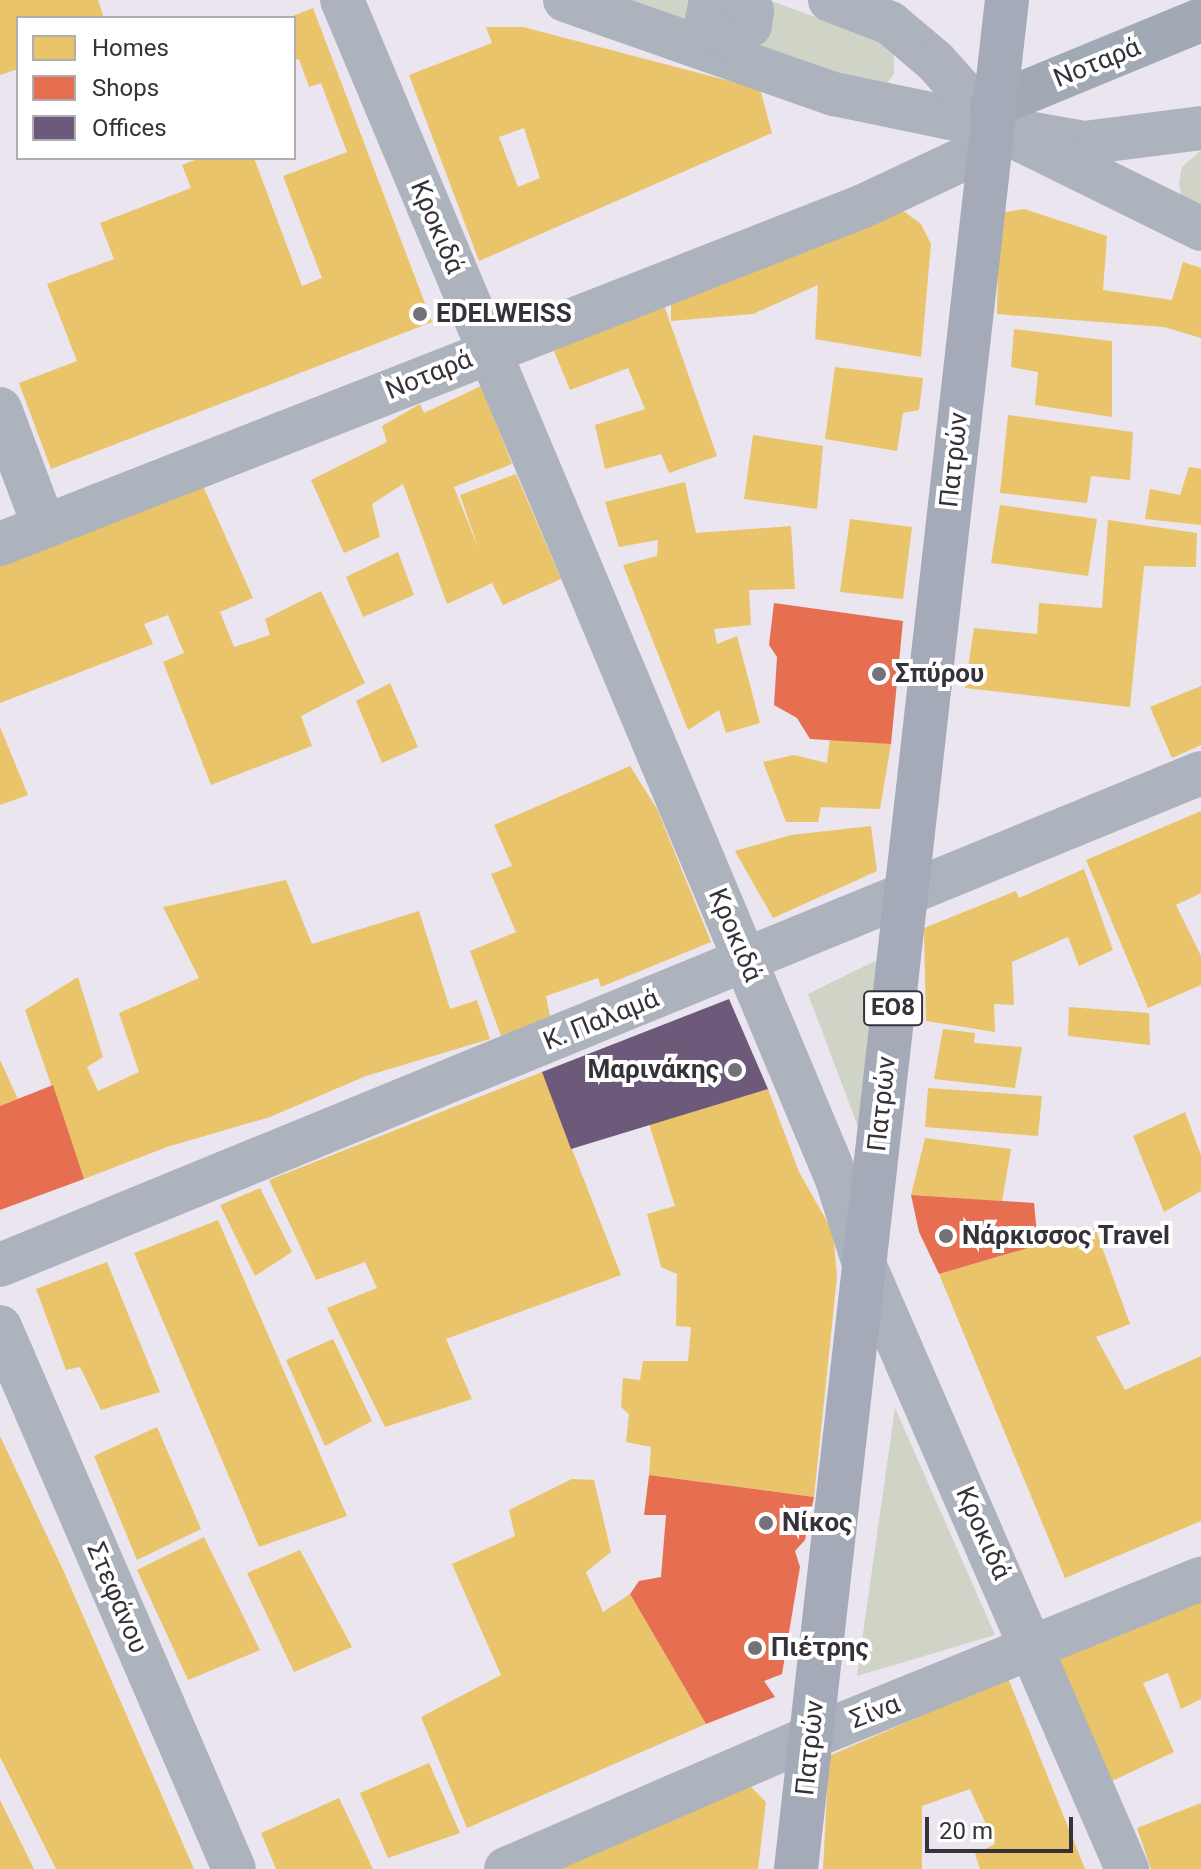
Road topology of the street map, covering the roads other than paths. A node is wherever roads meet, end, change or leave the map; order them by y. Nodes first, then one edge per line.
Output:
1 (342, 0) edge
2 (747, 0) edge
3 (830, 0) edge
4 (1007, 0) edge
5 (573, 1) edge
6 (1201, 20) edge
7 (716, 31) edge
8 (992, 127) junction
9 (1201, 128) edge
10 (1201, 229) edge
11 (489, 351) junction
12 (0, 409) edge
13 (44, 526) junction
14 (0, 544) edge
15 (1201, 773) edge
16 (906, 896) junction
17 (746, 960) junction
18 (864, 1264) junction
19 (0, 1265) edge
20 (0, 1327) edge
21 (1201, 1579) edge
22 (1035, 1649) junction
23 (811, 1737) junction
24 (234, 1869) edge
25 (506, 1869) edge
26 (796, 1869) edge
27 (1127, 1869) edge

1 - 11 street, Κροκιδά
2 - 7 street
3 - 8 street
4 - 8 main road, ΕΟ8
5 - 7 street
6 - 8 street, Νοταρά
7 - 8 street
8 - 9 street
8 - 10 street
8 - 11 street, Νοταρά
8 - 16 main road, Πατρών / ΕΟ8
11 - 13 street, Νοταρά
11 - 17 street, Κροκιδά
12 - 13 street
13 - 14 street, Νοταρά
15 - 16 street, Κ. Παλαμά
16 - 17 street, Κ. Παλαμά
16 - 18 main road, Πατρών / ΕΟ8
17 - 18 street, Κροκιδά
17 - 19 street, Κ. Παλαμά
18 - 22 street, Κροκιδά
18 - 23 main road, Πατρών / ΕΟ8
20 - 24 street, Στεφάνου
21 - 22 street, Σίνα
22 - 23 street, Σίνα
22 - 27 street, Κροκιδά
23 - 25 street, Σίνα
23 - 26 main road, Πατρών / ΕΟ8

